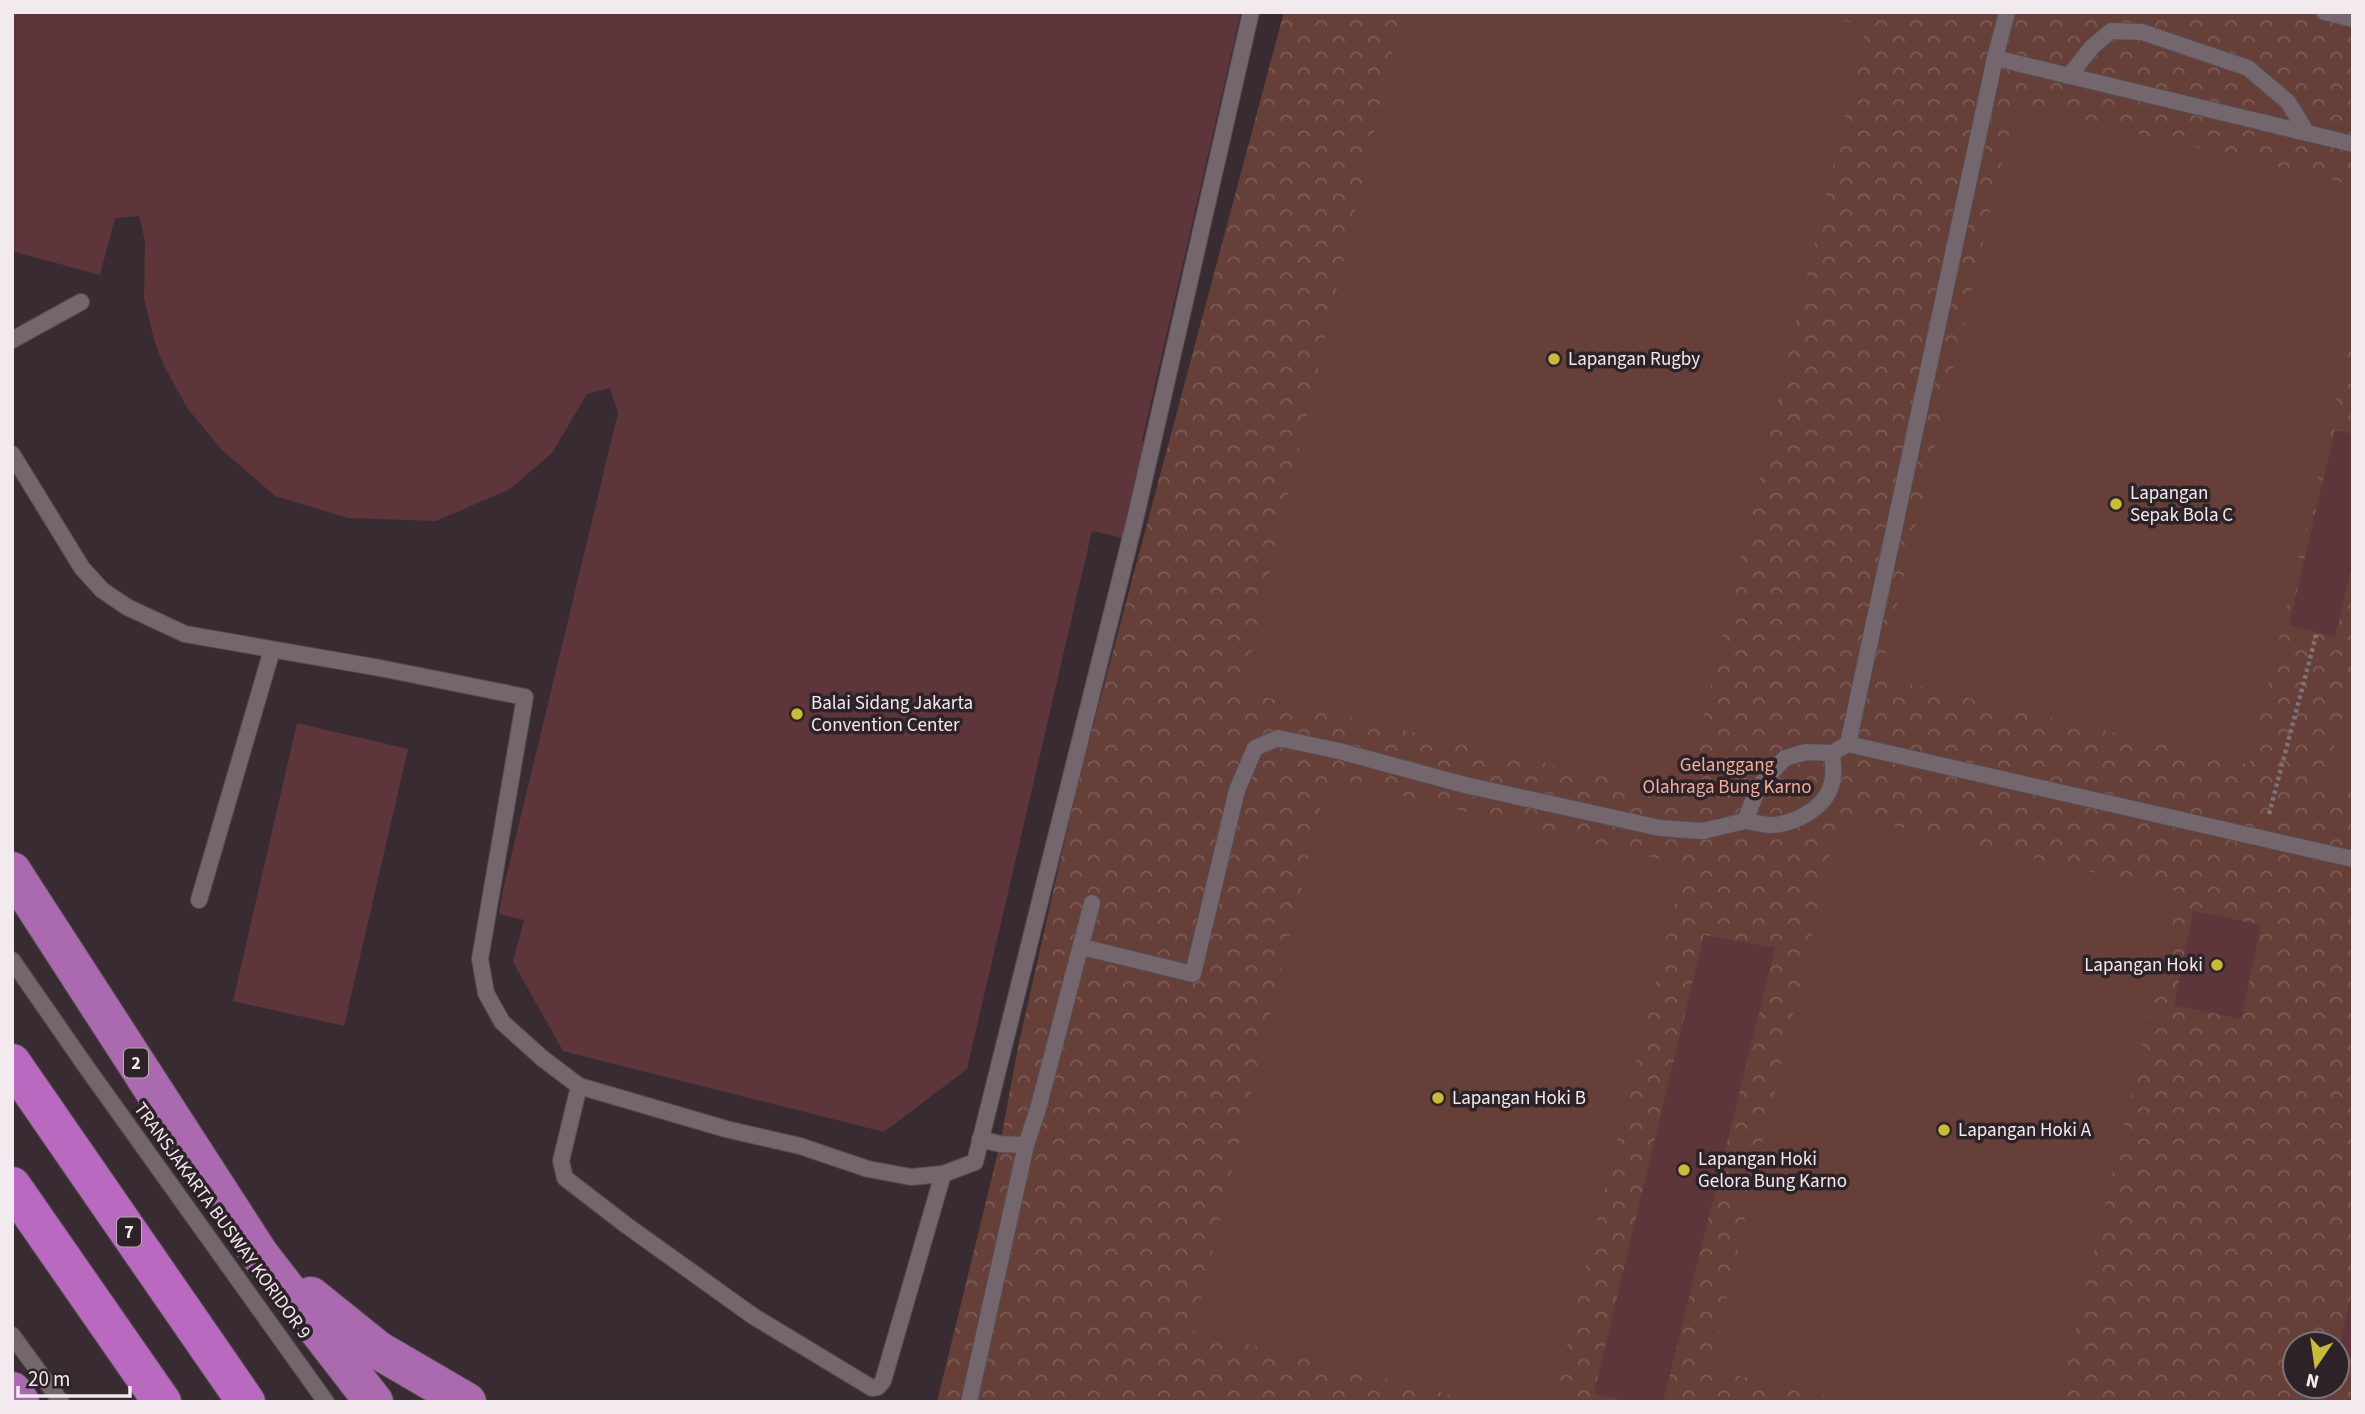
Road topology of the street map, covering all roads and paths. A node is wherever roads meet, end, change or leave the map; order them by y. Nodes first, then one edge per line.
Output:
1 (1251, 12) edge
2 (2007, 12) edge
3 (2324, 12) edge
4 (2353, 19) edge
5 (1995, 58) junction
6 (2070, 76) junction
7 (2307, 133) junction
8 (2353, 144) edge
9 (81, 302) dead end
10 (12, 340) edge
11 (12, 454) edge
12 (17, 473) edge
13 (2317, 632) dead end
14 (272, 650) junction
15 (1848, 744) junction
16 (1832, 753) junction
17 (1745, 821) junction
18 (2263, 838) junction
19 (2353, 859) edge
20 (12, 871) edge
21 (199, 900) dead end
22 (1092, 903) dead end
23 (1082, 947) junction
24 (12, 960) edge
25 (12, 1063) edge
26 (579, 1086) junction
27 (980, 1139) junction
28 (1026, 1145) junction
29 (943, 1174) junction
30 (12, 1186) edge
31 (260, 1255) junction
32 (12, 1335) edge
33 (12, 1391) edge
34 (20, 1402) edge
35 (61, 1402) edge
36 (162, 1402) edge
37 (246, 1402) edge
38 (326, 1402) edge
39 (374, 1402) edge
40 (467, 1402) edge
41 (969, 1402) edge

1 - 27 lane
2 - 5 lane
3 - 4 lane
5 - 6 lane
5 - 15 lane
6 - 7 lane
6 - 7 lane
7 - 8 lane
9 - 10 lane
11 - 12 lane
12 - 14 lane
13 - 18 path
14 - 21 lane
14 - 26 lane
15 - 16 lane
15 - 18 lane
16 - 17 lane
16 - 17 lane
17 - 23 lane
18 - 19 lane
20 - 31 highway, 2
22 - 23 lane
23 - 28 lane
24 - 38 lane, TRANSJAKARTA BUSWAY KORIDOR 9
25 - 37 highway, 7
26 - 29 lane
26 - 29 lane
27 - 28 lane
27 - 29 lane
28 - 41 lane
30 - 36 highway
31 - 39 highway, 2
31 - 40 highway
32 - 35 lane
33 - 34 highway

